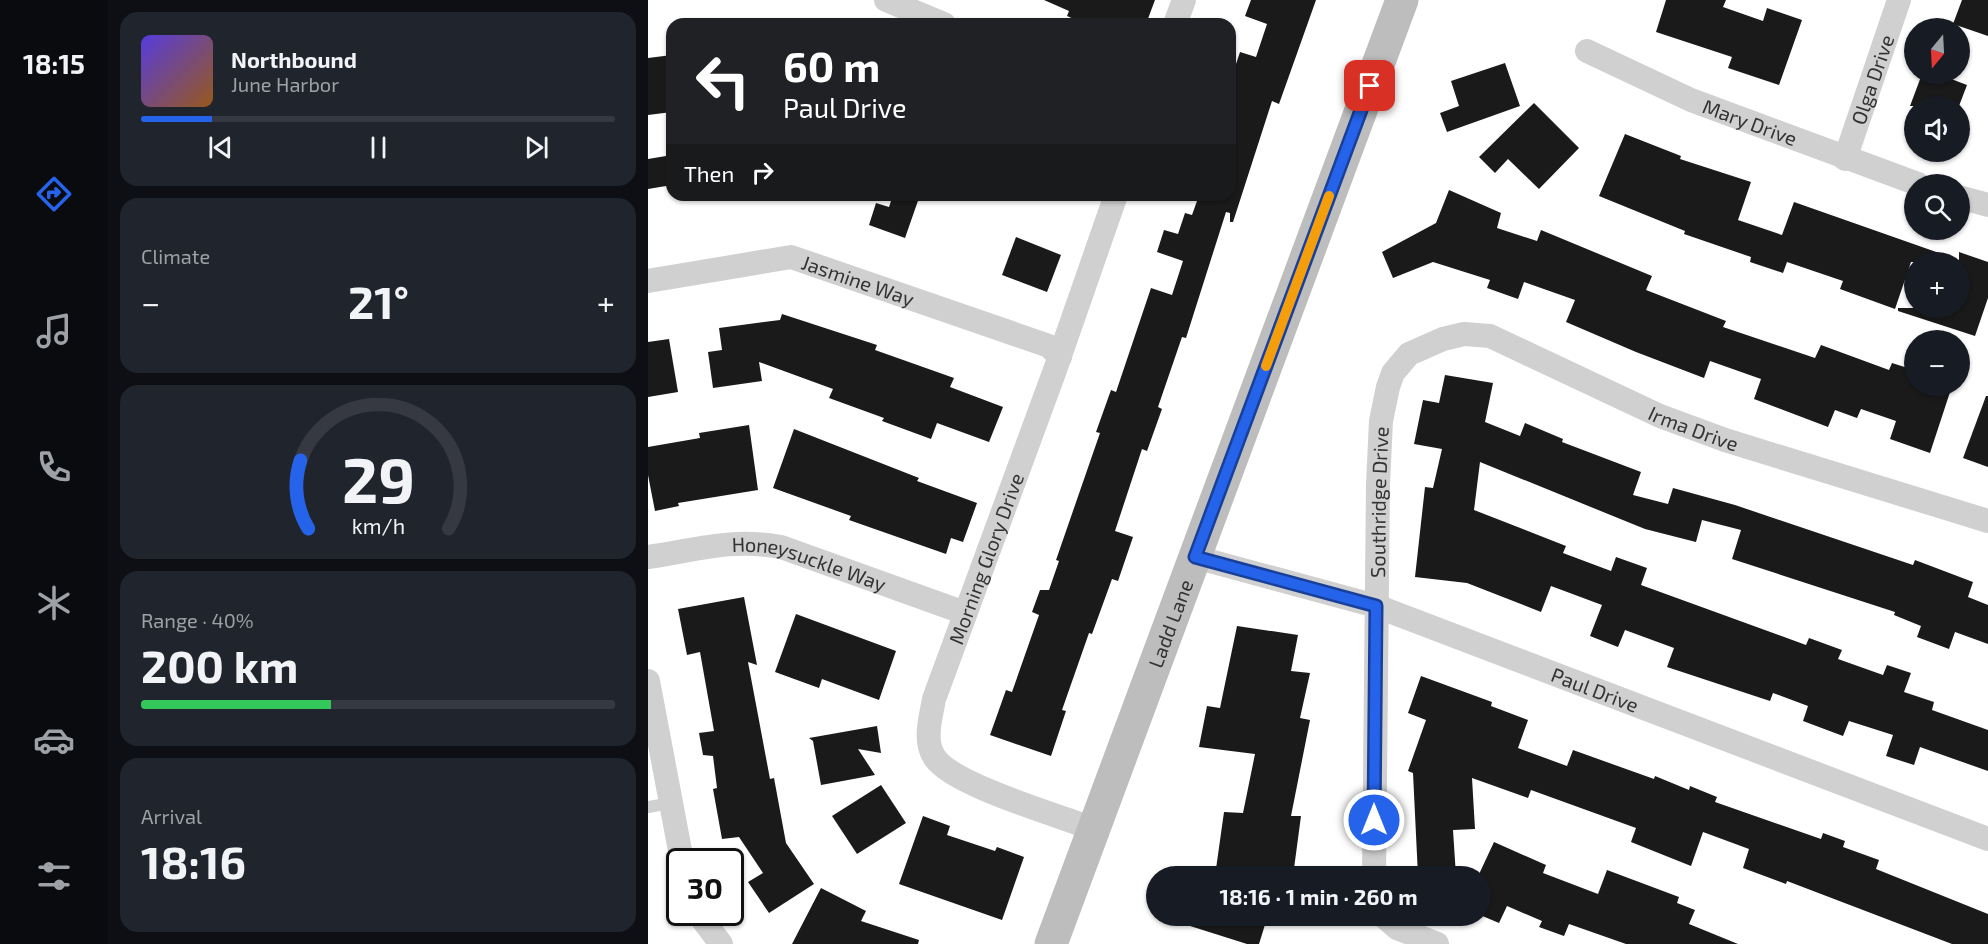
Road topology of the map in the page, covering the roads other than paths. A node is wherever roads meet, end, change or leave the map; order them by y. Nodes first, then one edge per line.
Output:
1 (886, 0) edge
2 (1184, 0) edge
3 (1402, 0) edge
4 (1899, 0) edge
5 (930, 18) edge
6 (1177, 18) edge
7 (1587, 51) dead end
8 (1845, 159) junction
9 (1904, 179) edge
10 (1970, 200) edge
11 (1114, 201) edge
12 (1988, 205) edge
13 (648, 281) edge
14 (1409, 354) joint
15 (1059, 357) junction
16 (1988, 521) edge
17 (648, 557) edge
18 (1195, 557) junction
19 (1376, 606) junction
20 (965, 613) junction
21 (648, 681) edge
22 (660, 805) edge
23 (1094, 829) junction
24 (1988, 839) edge
25 (677, 848) edge
26 (1374, 866) edge
27 (708, 926) edge
28 (1394, 926) edge
29 (721, 944) edge
30 (1051, 944) edge
31 (1437, 944) edge

1 - 5 street
2 - 6 street
3 - 18 street, Ladd Lane
4 - 8 street, Olga Drive
7 - 8 street, Mary Drive
8 - 9 street, Mary Drive
10 - 12 street
11 - 15 street, Morning Glory Drive
13 - 15 street, Jasmine Way
14 - 16 street, Irma Drive
14 - 19 street, Southridge Drive
15 - 20 street, Morning Glory Drive
17 - 20 street, Honeysuckle Way
18 - 19 street, Paul Drive
18 - 23 street, Ladd Lane
19 - 24 street, Paul Drive
19 - 26 street, Southridge Drive
20 - 23 street, Morning Glory Drive
21 - 22 street
22 - 25 street
23 - 30 street, Ladd Lane
27 - 29 street
28 - 31 street

